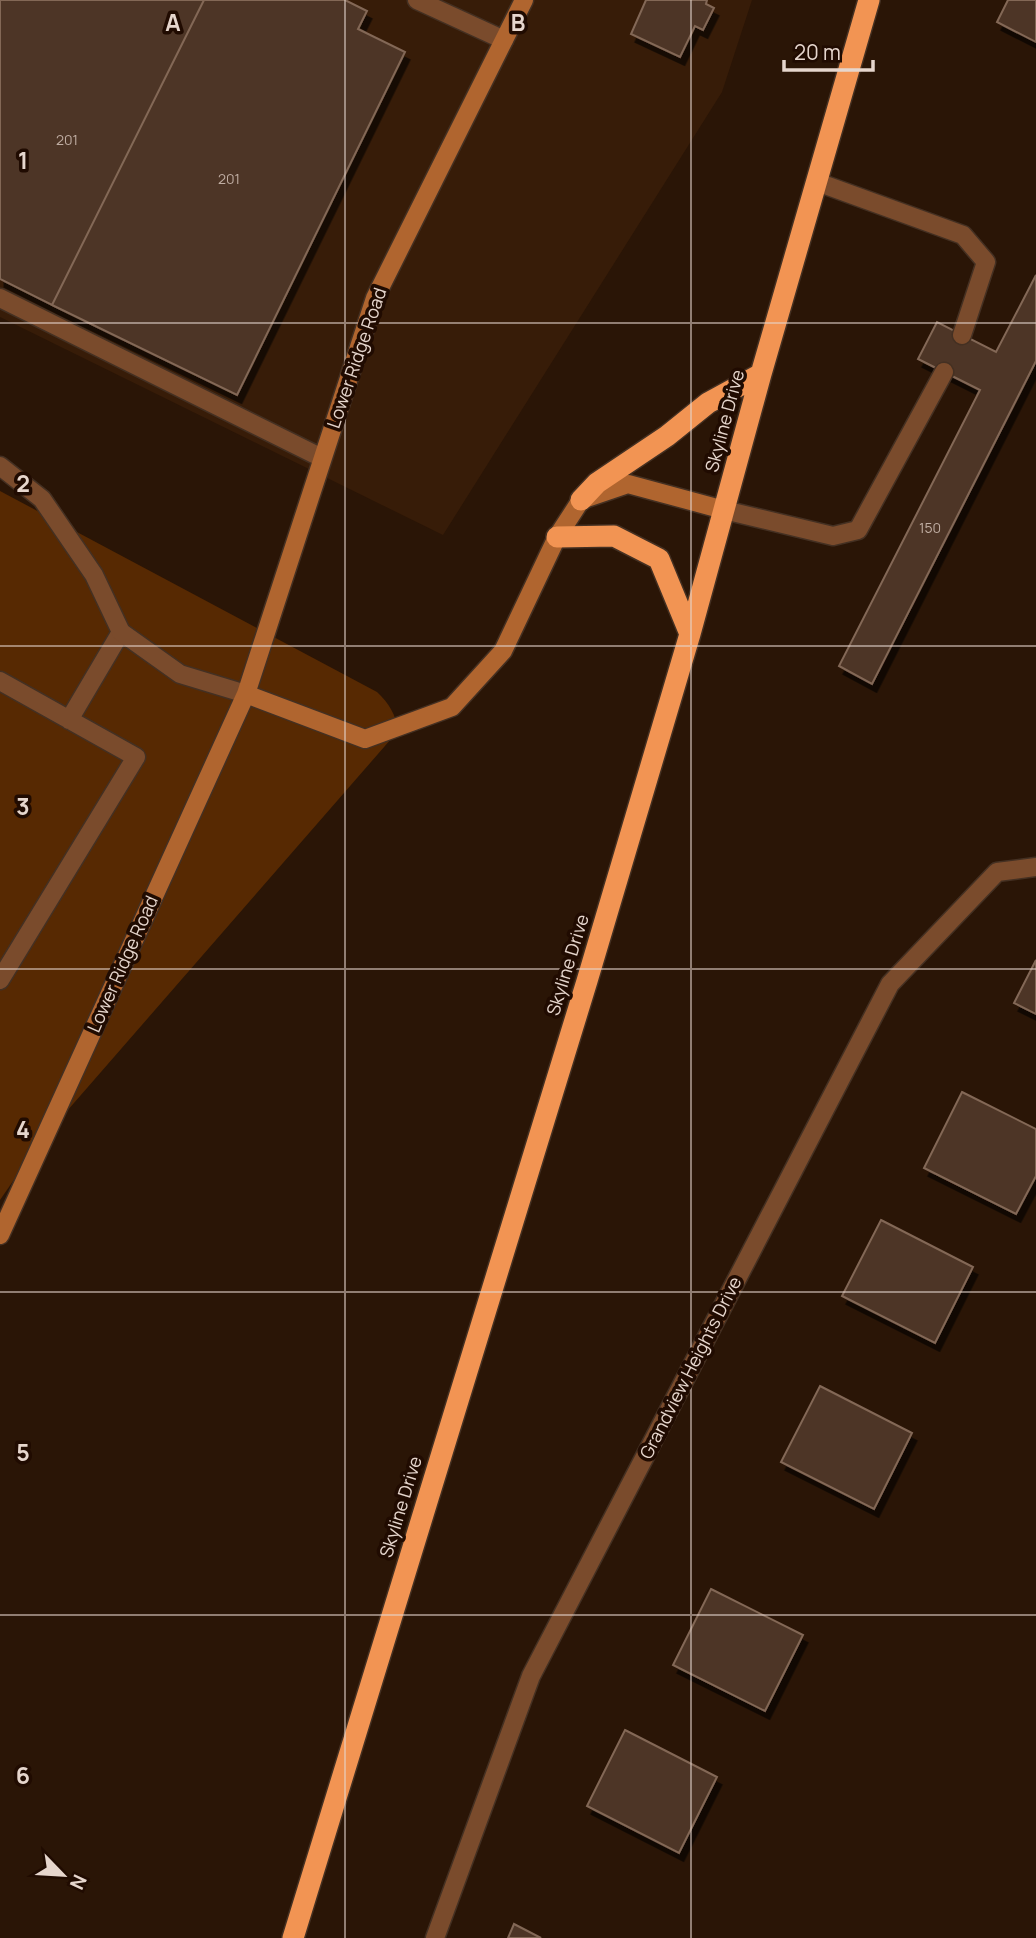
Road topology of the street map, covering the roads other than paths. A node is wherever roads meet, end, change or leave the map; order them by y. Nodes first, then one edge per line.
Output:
1 (417, 0) edge
2 (524, 0) edge
3 (869, 0) edge
4 (504, 40) junction
5 (817, 182) junction
6 (0, 298) edge
7 (962, 335) dead end
8 (944, 372) dead end
9 (761, 374) junction
10 (323, 458) junction
11 (0, 466) edge
12 (581, 500) junction
13 (724, 510) junction
14 (557, 537) junction
15 (121, 632) junction
16 (690, 634) junction
17 (0, 681) edge
18 (246, 694) junction
19 (69, 720) junction
20 (1036, 867) edge
21 (0, 980) edge
22 (0, 1234) edge
23 (293, 1938) edge
24 (435, 1938) edge

1 - 4 street
2 - 4 street, Lower Ridge Road
3 - 5 highway, Skyline Drive
4 - 10 street, Lower Ridge Road
5 - 7 street
5 - 9 highway, Skyline Drive
6 - 10 street
8 - 13 street
9 - 12 highway
9 - 13 highway, Skyline Drive
10 - 18 street, Lower Ridge Road
11 - 15 street
12 - 13 street
12 - 14 street
13 - 16 highway, Skyline Drive
14 - 16 highway
14 - 18 street
15 - 18 street
15 - 19 street
16 - 23 highway, Skyline Drive
17 - 19 street
18 - 22 street, Lower Ridge Road
19 - 21 street
20 - 24 street, Grandview Heights Drive

